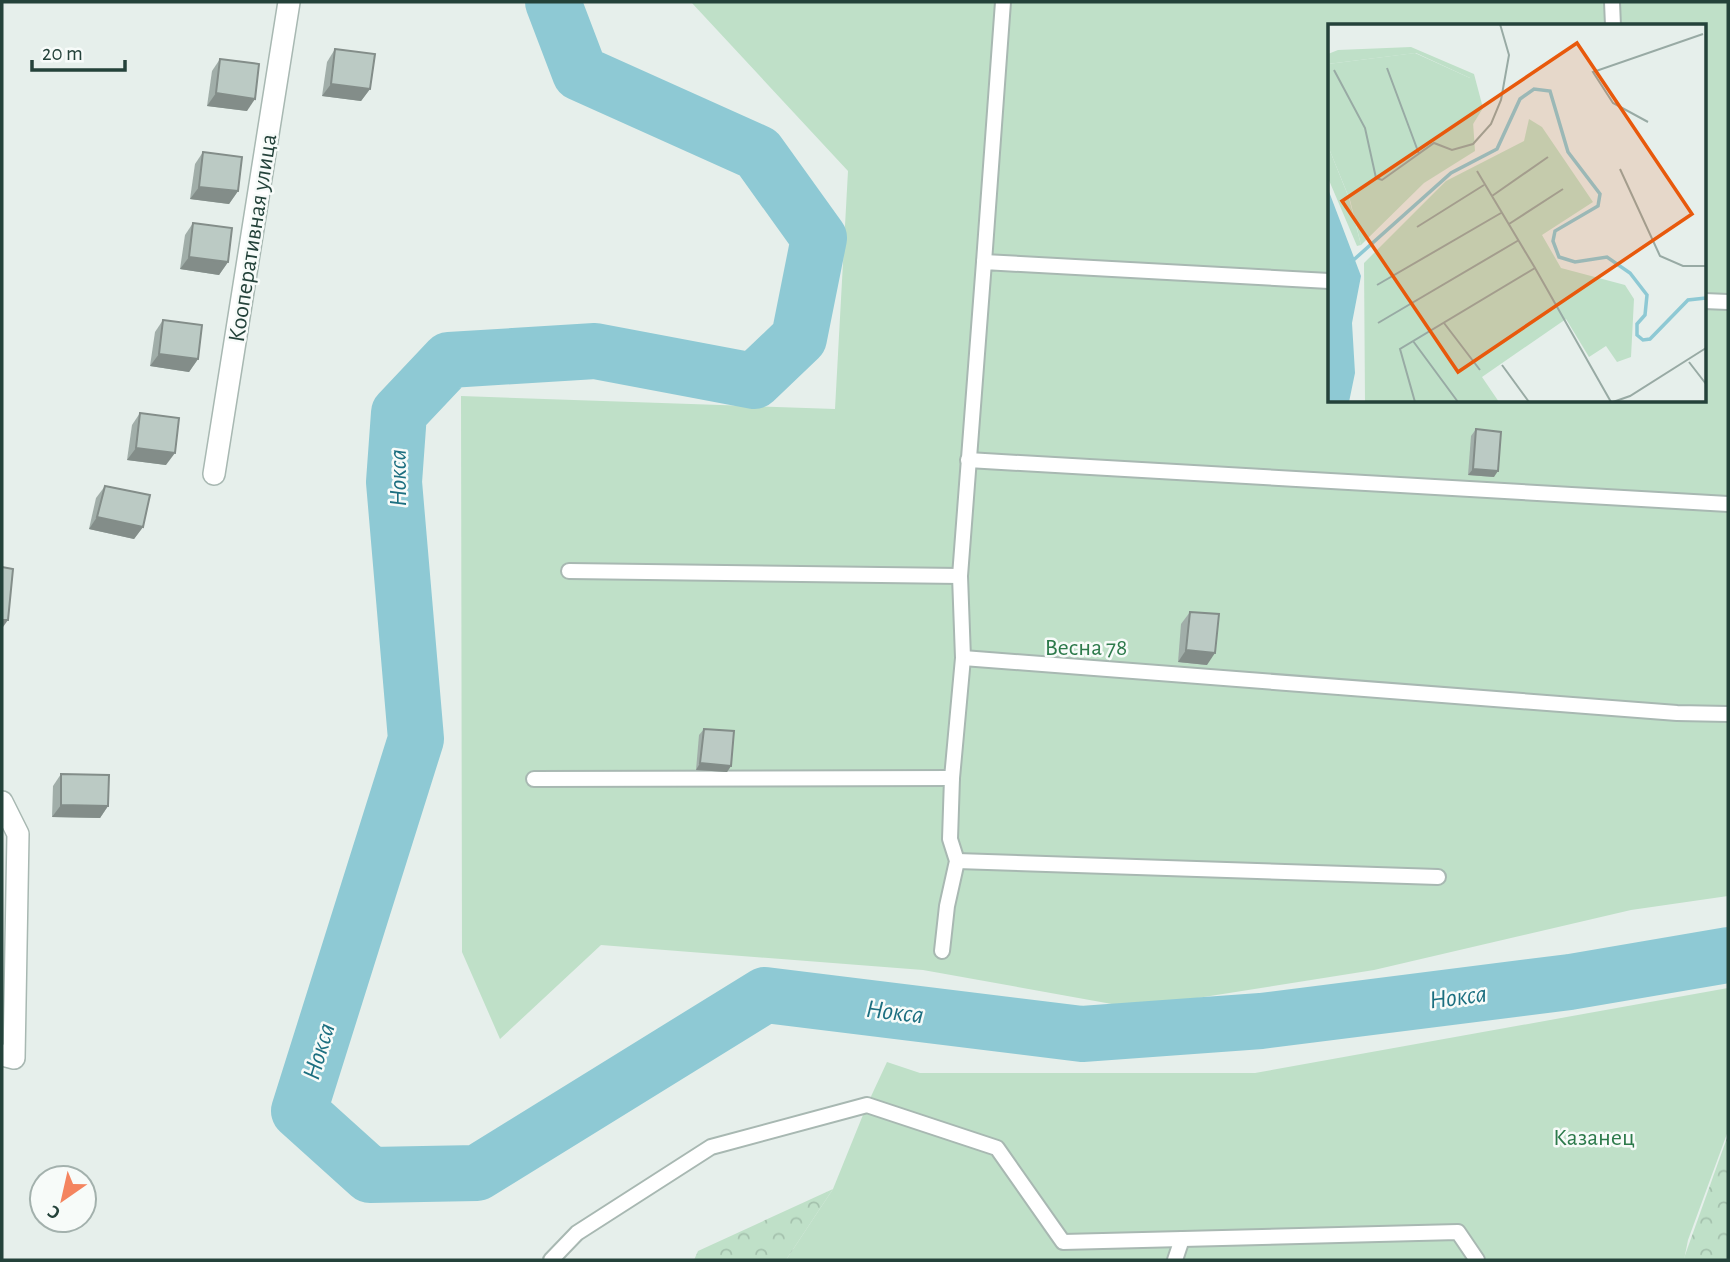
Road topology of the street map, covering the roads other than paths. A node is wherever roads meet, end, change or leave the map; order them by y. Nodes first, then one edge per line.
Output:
1 (289, 2) edge
2 (1003, 2) edge
3 (1612, 2) edge
4 (1614, 24) edge
5 (984, 262) junction
6 (1328, 281) edge
7 (1706, 301) edge
8 (1728, 302) edge
9 (968, 460) junction
10 (214, 474) dead end
11 (1728, 504) edge
12 (569, 571) dead end
13 (960, 576) junction
14 (963, 658) junction
15 (1728, 714) edge
16 (952, 778) junction
17 (534, 779) dead end
18 (2, 802) edge
19 (957, 861) junction
20 (1438, 877) dead end
21 (942, 951) dead end
22 (2, 1055) edge
23 (1182, 1239) junction
24 (551, 1260) edge
25 (1175, 1260) edge
26 (1477, 1260) edge

1 - 10 street, Кооперативная улица
2 - 5 lane
3 - 4 lane
5 - 6 lane
5 - 9 lane
7 - 8 lane
9 - 11 lane
9 - 13 lane
12 - 13 lane
13 - 14 lane
14 - 15 lane
14 - 16 lane
16 - 17 lane
16 - 19 lane
18 - 22 street
19 - 20 lane
19 - 21 lane
23 - 24 lane
23 - 25 lane
23 - 26 lane

